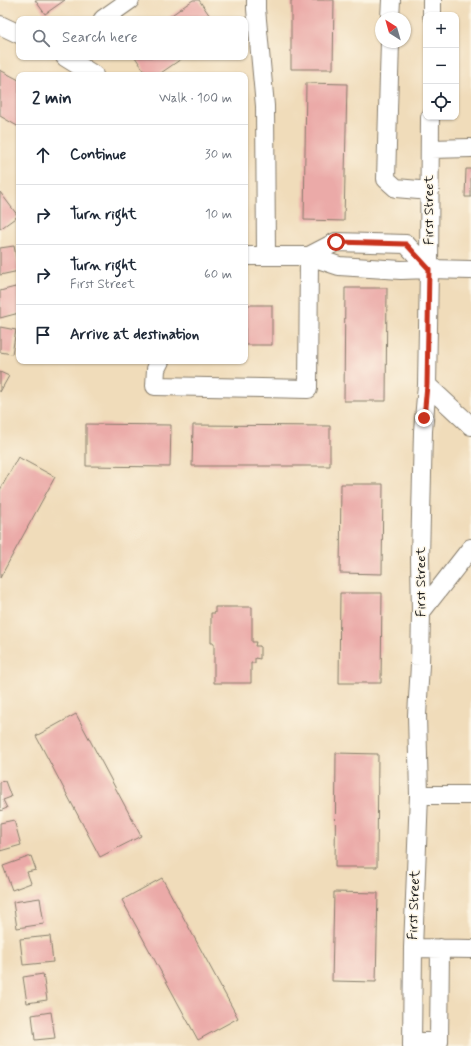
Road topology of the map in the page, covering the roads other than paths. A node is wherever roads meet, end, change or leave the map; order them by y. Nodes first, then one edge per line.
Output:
1 (130, 0) edge
2 (256, 0) edge
3 (391, 0) edge
4 (432, 0) edge
5 (390, 12) edge
6 (432, 12) edge
7 (107, 16) edge
8 (0, 25) edge
9 (16, 33) edge
10 (390, 48) edge
11 (70, 60) edge
12 (89, 72) edge
13 (430, 120) edge
14 (471, 148) edge
15 (430, 149) junction
16 (430, 192) junction
17 (248, 256) edge
18 (266, 256) junction
19 (309, 256) junction
20 (429, 269) junction
21 (471, 270) edge
22 (158, 364) edge
23 (427, 385) junction
24 (471, 426) edge
25 (471, 548) edge
26 (421, 612) junction
27 (419, 794) junction
28 (471, 795) edge
29 (413, 948) junction
30 (440, 948) junction
31 (471, 949) edge
32 (412, 1044) edge

1 - 7 lane
2 - 18 lane
3 - 5 lane
4 - 6 lane
8 - 9 lane
10 - 16 lane
11 - 12 lane
13 - 15 lane, First Street
14 - 15 lane
15 - 16 lane, First Street
16 - 20 lane, First Street
17 - 18 lane
18 - 19 lane
19 - 20 lane
19 - 20 lane
19 - 22 lane
20 - 21 lane
20 - 23 lane, First Street
23 - 24 lane
23 - 26 lane, First Street
25 - 26 lane
26 - 27 lane, First Street
27 - 28 lane
27 - 29 lane, First Street
29 - 30 lane
29 - 32 lane, First Street
30 - 31 lane
30 - 32 lane

